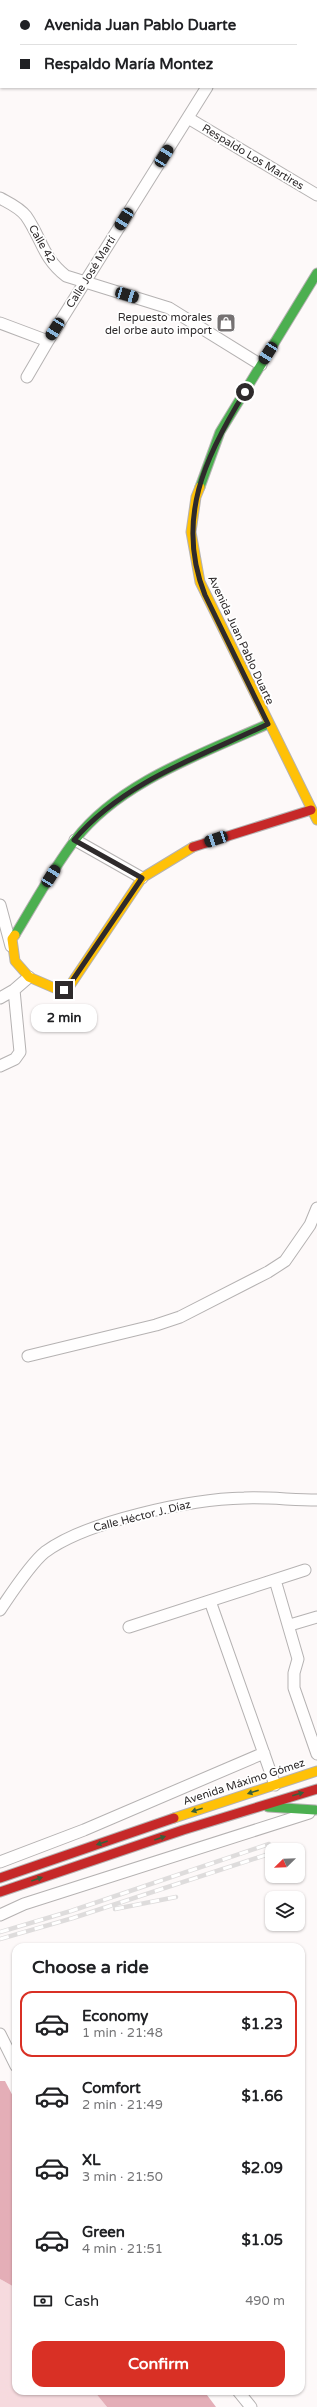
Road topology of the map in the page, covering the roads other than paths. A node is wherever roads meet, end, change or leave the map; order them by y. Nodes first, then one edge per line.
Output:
1 (206, 88) edge
2 (188, 118) junction
3 (317, 195) edge
4 (0, 198) edge
5 (317, 273) edge
6 (85, 282) junction
7 (0, 323) edge
8 (48, 341) junction
9 (261, 365) junction
10 (27, 377) dead end
11 (268, 724) junction
12 (311, 810) junction
13 (317, 820) edge
14 (74, 840) junction
15 (142, 878) junction
16 (0, 905) edge
17 (12, 949) junction
18 (29, 977) junction
19 (14, 990) junction
20 (0, 998) edge
21 (0, 1066) edge
22 (317, 1208) edge
23 (28, 1356) dead end
24 (317, 1500) edge
25 (305, 1570) dead end
26 (275, 1580) junction
27 (210, 1601) junction
28 (0, 1610) edge
29 (317, 1617) edge
30 (290, 1625) junction
31 (129, 1627) dead end
32 (264, 1753) junction
33 (317, 1754) edge
34 (317, 1771) edge
35 (275, 1785) junction
36 (317, 1789) edge
37 (258, 1806) junction
38 (316, 1810) edge
39 (0, 1862) edge
40 (0, 1878) edge
41 (0, 1892) edge
42 (0, 1915) edge
43 (0, 2034) edge
44 (12, 2058) edge
45 (241, 2395) edge
46 (251, 2407) edge

1 - 2 street, Calle José Martí
2 - 3 street, Respaldo Los Martires
2 - 6 street, Calle José Martí
4 - 6 street, Calle 42
5 - 9 main road, Avenida Juan Pablo Duarte
6 - 8 street, Calle José Martí
6 - 9 street, Calle 42
7 - 8 street
8 - 10 street, Calle José Martí
9 - 11 main road, Avenida Juan Pablo Duarte
11 - 12 main road, Avenida Juan Pablo Duarte
11 - 14 main road
12 - 13 main road, Avenida Juan Pablo Duarte
12 - 15 main road
14 - 15 street
14 - 17 main road
15 - 18 main road
16 - 17 street
17 - 18 main road
18 - 19 street
19 - 20 street
19 - 21 street
22 - 23 street
24 - 28 street, Calle Héctor J. Díaz
25 - 26 street
26 - 27 street
26 - 30 street
27 - 31 street
27 - 32 street
29 - 30 street
30 - 33 street
32 - 35 street
32 - 39 street
34 - 35 main road, Avenida Máximo Gómez
35 -> 40 main road, Avenida Máximo Gómez
37 -> 36 main road
37 - 38 main road
41 -> 37 main road
38 - 42 street
43 - 44 street
45 - 46 street

